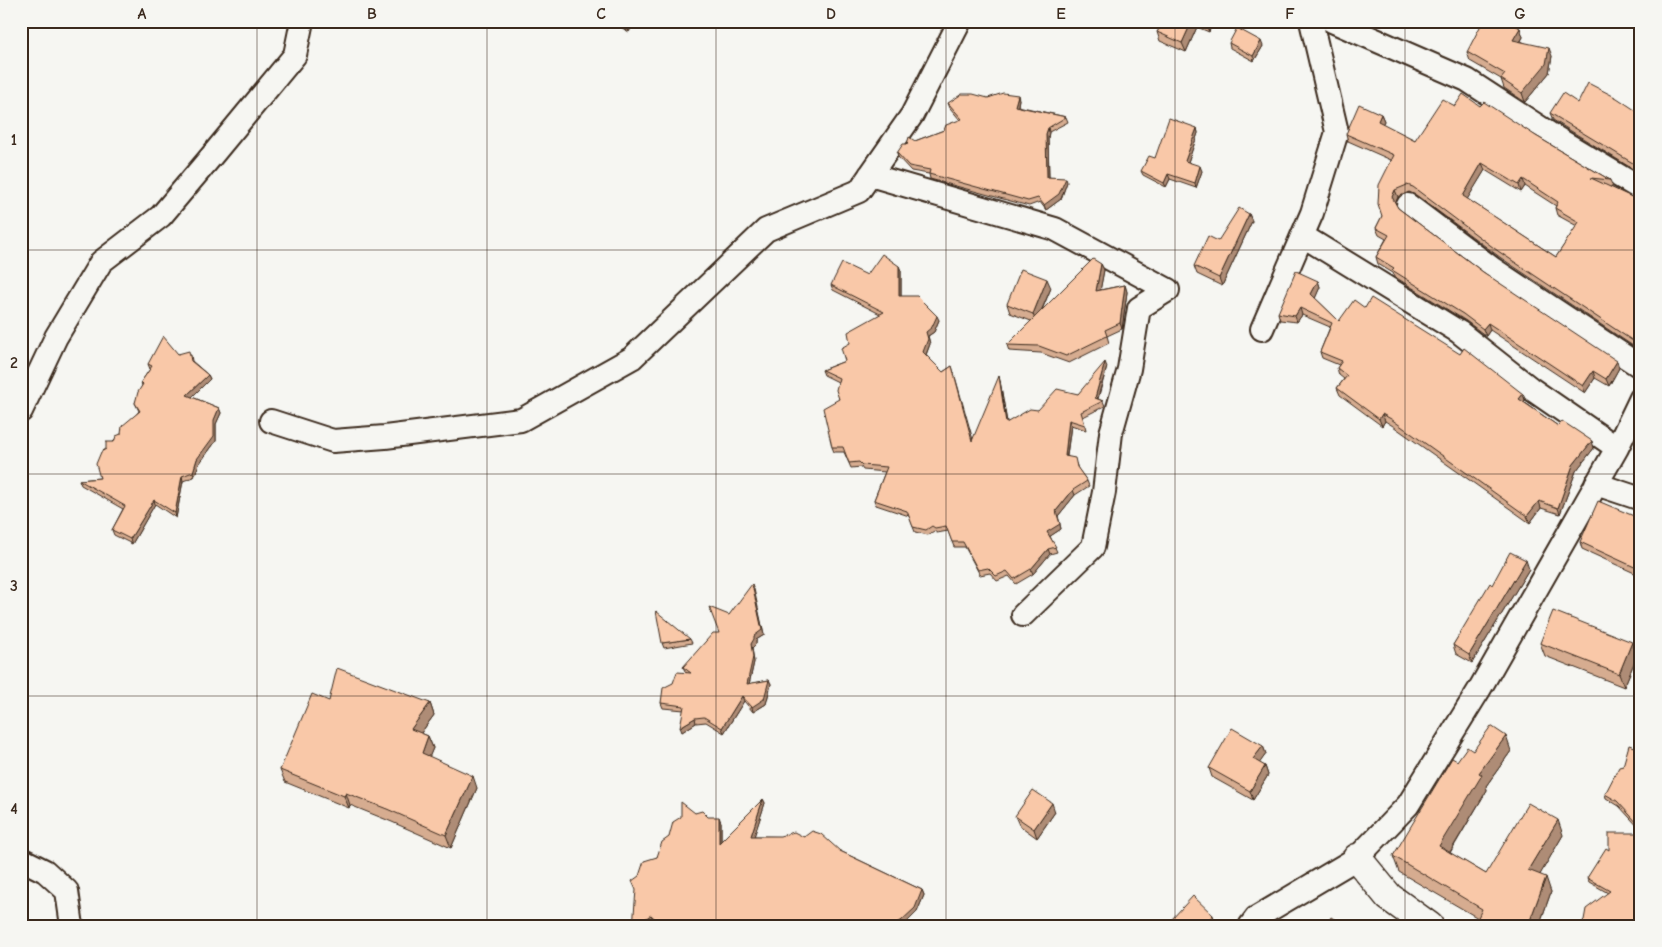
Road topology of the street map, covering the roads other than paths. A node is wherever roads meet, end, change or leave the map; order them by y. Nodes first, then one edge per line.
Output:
1 (302, 21) edge
2 (960, 21) edge
3 (1312, 21) edge
4 (1332, 21) edge
5 (870, 175) junction
6 (1641, 189) edge
7 (1408, 205) dead end
8 (1303, 236) junction
9 (1262, 329) dead end
10 (1641, 367) edge
11 (1641, 398) edge
12 (21, 411) edge
13 (271, 421) dead end
14 (1617, 448) junction
15 (1596, 484) junction
16 (1641, 499) edge
17 (1023, 616) dead end
18 (1357, 858) junction
19 (21, 859) edge
20 (72, 926) edge
21 (1250, 926) edge
22 (1429, 926) edge

1 - 12 street
2 - 5 street
3 - 8 street
4 - 6 street
5 - 13 street
5 - 17 street
7 - 10 street
8 - 9 street
8 - 14 street
11 - 14 street
14 - 15 street
15 - 16 street
15 - 18 street
18 - 21 street
18 - 22 street
19 - 20 street

